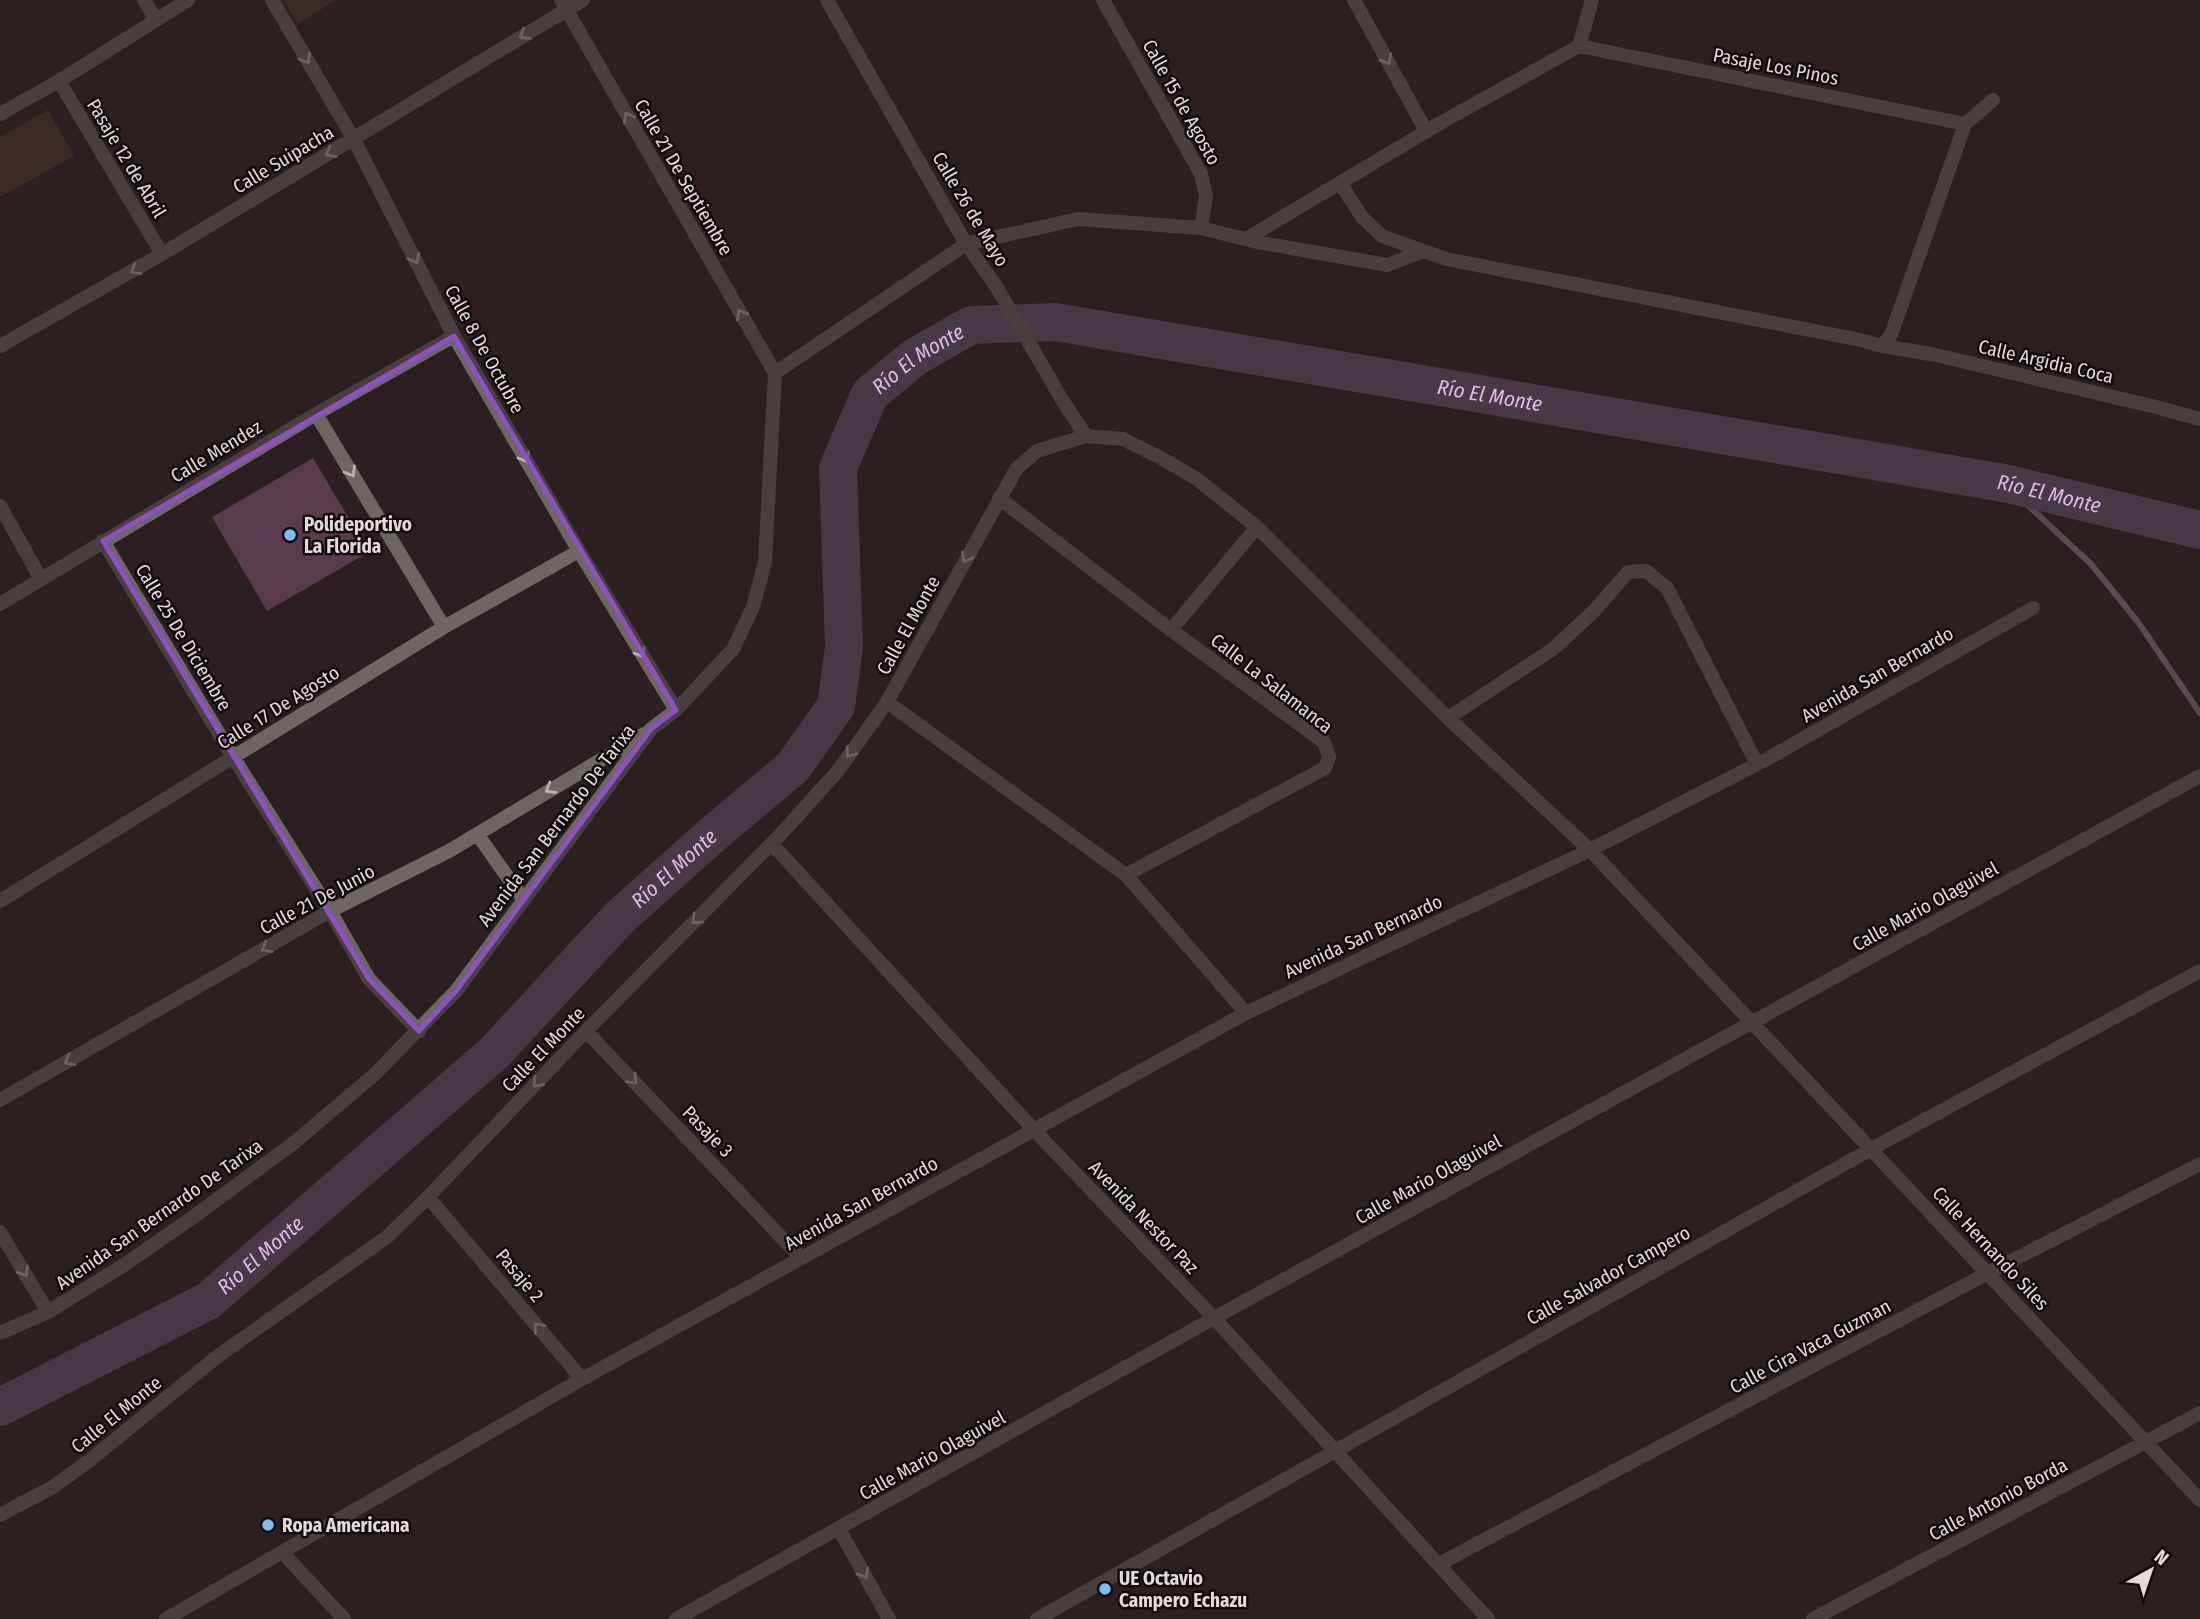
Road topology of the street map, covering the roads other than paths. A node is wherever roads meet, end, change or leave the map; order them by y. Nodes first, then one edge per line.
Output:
1 (144, 0) edge
2 (188, 0) edge
3 (272, 0) edge
4 (583, 0) edge
5 (827, 0) edge
6 (1103, 0) edge
7 (1354, 0) edge
8 (1592, 0) edge
9 (564, 5) edge
10 (156, 20) junction
11 (1579, 46) junction
12 (59, 81) junction
13 (1993, 100) dead end
14 (0, 114) edge
15 (1965, 124) junction
16 (1426, 131) junction
17 (353, 138) junction
18 (1340, 183) junction
19 (1202, 228) junction
20 (1247, 239) junction
21 (966, 244) junction
22 (1424, 251) junction
23 (162, 254) junction
24 (454, 336) junction
25 (0, 346) edge
26 (1881, 346) junction
27 (775, 373) junction
28 (316, 414) junction
29 (2200, 419) edge
30 (1086, 436) junction
31 (999, 498) junction
32 (0, 506) edge
33 (1257, 527) junction
34 (103, 541) junction
35 (579, 551) junction
36 (41, 579) junction
37 (0, 604) edge
38 (2033, 608) dead end
39 (444, 626) junction
40 (1171, 629) junction
41 (887, 702) junction
42 (676, 710) junction
43 (1448, 718) junction
44 (651, 729) junction
45 (233, 757) junction
46 (1757, 764) junction
47 (2200, 776) edge
48 (477, 834) junction
49 (772, 844) junction
50 (1590, 850) junction
51 (1126, 875) junction
52 (524, 900) junction
53 (0, 901) edge
54 (330, 911) junction
55 (2200, 971) edge
56 (1246, 1013) junction
57 (1753, 1023) junction
58 (419, 1031) junction
59 (586, 1031) junction
60 (0, 1100) edge
61 (1034, 1130) junction
62 (1871, 1149) junction
63 (2200, 1164) edge
64 (428, 1197) junction
65 (0, 1231) edge
66 (802, 1258) junction
67 (1988, 1273) junction
68 (48, 1312) junction
69 (1214, 1318) junction
70 (0, 1333) edge
71 (582, 1379) junction
72 (2200, 1413) edge
73 (2146, 1443) junction
74 (1335, 1451) junction
75 (2200, 1500) edge
76 (0, 1515) edge
77 (839, 1529) junction
78 (283, 1553) junction
79 (1439, 1564) junction
80 (166, 1619) edge
81 (344, 1619) edge
82 (676, 1619) edge
83 (889, 1619) edge
84 (1037, 1619) edge
85 (1488, 1619) edge
86 (1813, 1619) edge

1 - 10 street
2 - 10 street
3 -> 17 street, Calle 8 De Octubre
4 - 9 street, Calle Suipacha
5 - 21 street, Calle 26 de Mayo
6 - 19 street, Calle 15 de Agosto
7 -> 16 street
8 - 11 street
9 -> 17 street, Calle Suipacha
27 -> 9 street, Calle 21 De Septiembre
10 - 12 street
11 - 15 street, Pasaje Los Pinos
11 - 16 street
12 - 14 street
12 - 23 street, Pasaje 12 de Abril
13 - 15 street
15 - 26 street
16 - 18 street
17 -> 23 street, Calle Suipacha
17 -> 24 street, Calle 8 De Octubre
18 - 20 street
18 - 22 street, Calle Argidia Coca
19 - 20 street
19 - 21 street
20 - 22 street
21 - 27 street
21 - 30 street, Calle 26 de Mayo
22 - 26 street, Calle Argidia Coca
23 -> 25 street, Calle Suipacha
24 - 28 street, Calle Mendez
24 -> 35 street, Calle 8 De Octubre
26 - 29 street, Calle Argidia Coca
27 - 42 street, Avenida San Bernardo De Tarixa
28 - 34 street, Calle Mendez
28 -> 39 street
30 - 31 street
30 - 33 street
31 - 40 street, Calle La Salamanca
31 -> 41 street, Calle El Monte
32 - 36 street
33 - 40 street
33 - 43 street
34 - 36 street, Calle Mendez
34 - 45 street, Calle 25 De Diciembre
35 - 39 street, Calle 17 De Agosto
35 -> 42 street, Calle 8 De Octubre
36 - 37 street, Calle Mendez
38 - 46 street, Avenida San Bernardo
39 - 45 street, Calle 17 De Agosto
40 - 51 street, Calle La Salamanca
41 -> 49 street, Calle El Monte
41 - 51 street
42 - 44 street, Avenida San Bernardo De Tarixa
43 - 46 street
43 - 50 street
44 -> 48 street, Calle 21 De Junio
44 - 52 street, Avenida San Bernardo De Tarixa
45 - 53 street, Calle 17 De Agosto
45 - 54 street, Calle 25 De Diciembre
46 - 50 street, Avenida San Bernardo
47 - 57 street, Calle Mario Olaguivel
48 - 52 street
48 - 54 street, Calle 21 De Junio
49 -> 59 street, Calle El Monte
49 - 61 street, Avenida Nestor Paz
50 - 56 street, Avenida San Bernardo
50 - 57 street
51 - 56 street
52 - 58 street, Avenida San Bernardo De Tarixa
54 - 58 street, Calle 25 De Diciembre
54 -> 60 street, Calle 21 De Junio
55 - 62 street, Calle Salvador Campero
56 - 61 street, Avenida San Bernardo
57 - 62 street, Calle Hernando Siles
57 - 69 street, Calle Mario Olaguivel
58 - 68 street, Avenida San Bernardo De Tarixa
59 -> 64 street, Calle El Monte
59 -> 66 street, Pasaje 3
61 - 66 street, Avenida San Bernardo
61 - 69 street, Avenida Nestor Paz
62 - 67 street, Calle Hernando Siles
62 - 74 street, Calle Salvador Campero
63 - 67 street, Calle Cira Vaca Guzman
71 -> 64 street, Pasaje 2
64 - 76 street, Calle El Monte
65 -> 68 street
66 - 71 street, Avenida San Bernardo
67 - 73 street, Calle Hernando Siles
67 - 79 street, Calle Cira Vaca Guzman
68 - 70 street, Avenida San Bernardo De Tarixa
69 - 74 street, Avenida Nestor Paz
69 - 77 street, Calle Mario Olaguivel
71 - 78 street, Avenida San Bernardo
72 - 73 street, Calle Antonio Borda
73 - 75 street, Calle Hernando Siles
73 - 86 street, Calle Antonio Borda
74 - 79 street, Avenida Nestor Paz
74 - 84 street, Calle Salvador Campero
77 - 82 street, Calle Mario Olaguivel
77 -> 83 street
78 - 80 street, Avenida San Bernardo
78 - 81 street
79 - 85 street, Avenida Nestor Paz

